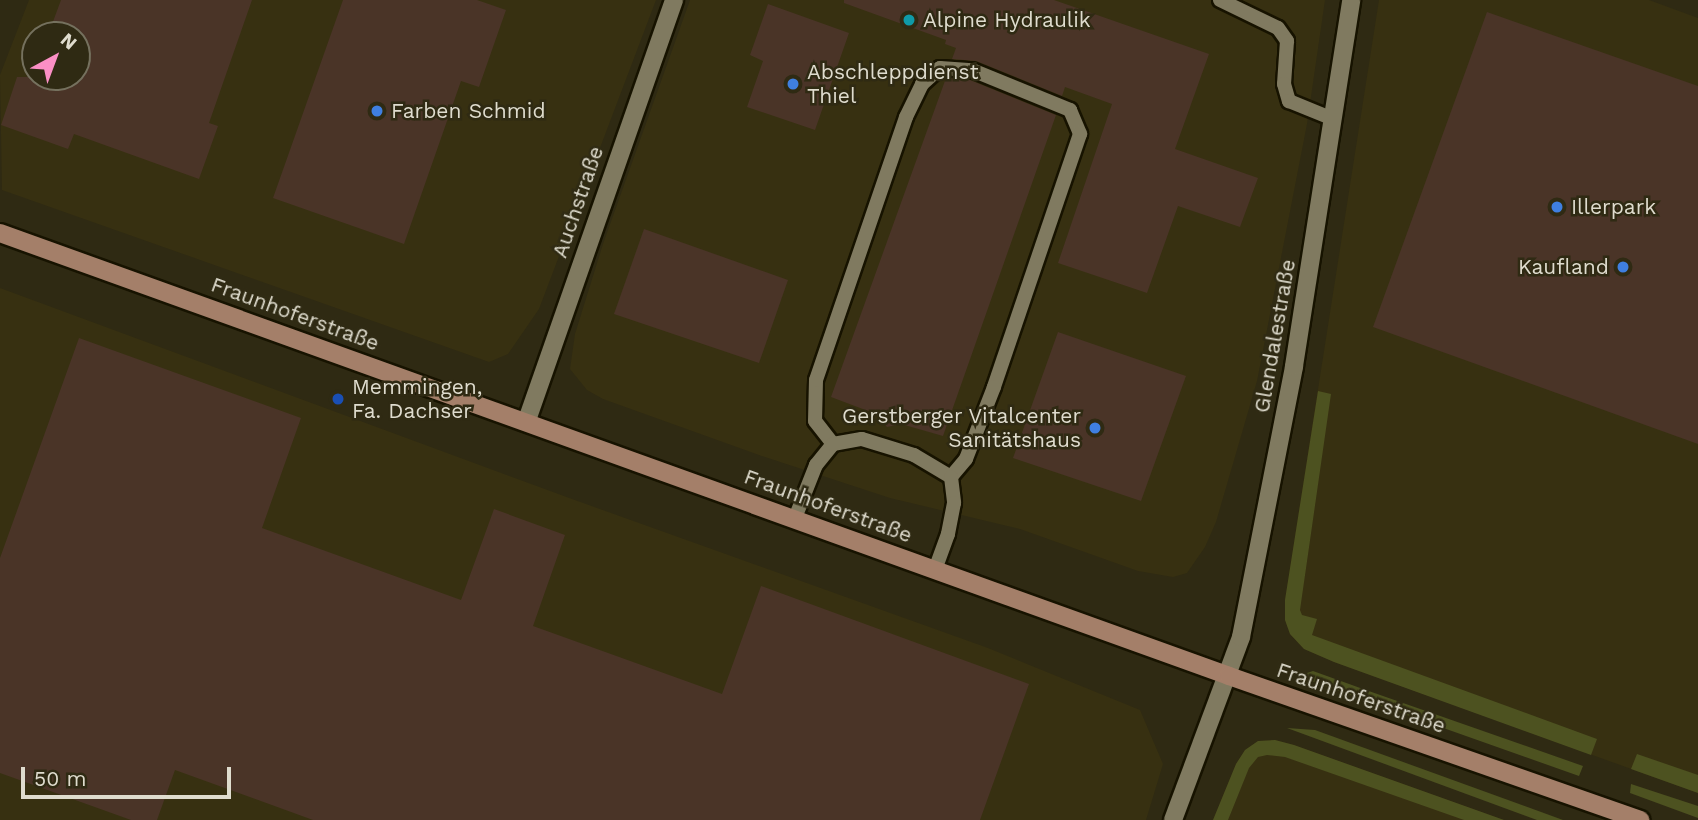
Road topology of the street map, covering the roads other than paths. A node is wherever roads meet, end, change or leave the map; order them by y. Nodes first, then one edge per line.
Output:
1 (674, 0) edge
2 (1220, 0) edge
3 (1351, 0) edge
4 (1333, 118) junction
5 (0, 233) edge
6 (527, 420) junction
7 (833, 444) junction
8 (951, 477) junction
9 (795, 518) junction
10 (935, 569) junction
11 (1228, 676) junction
12 (1173, 820) edge
13 (1642, 820) edge

1 - 6 street, Auchstraße
2 - 4 lane
3 - 4 street, Glendalestraße
4 - 11 street, Glendalestraße
5 - 6 street, Fraunhoferstraße
6 - 9 street, Fraunhoferstraße
7 - 8 lane
7 - 8 lane
7 - 9 lane
8 - 10 lane
9 - 10 street, Fraunhoferstraße
10 - 11 street, Fraunhoferstraße
11 - 12 street, Glendalestraße
11 - 13 street, Fraunhoferstraße

